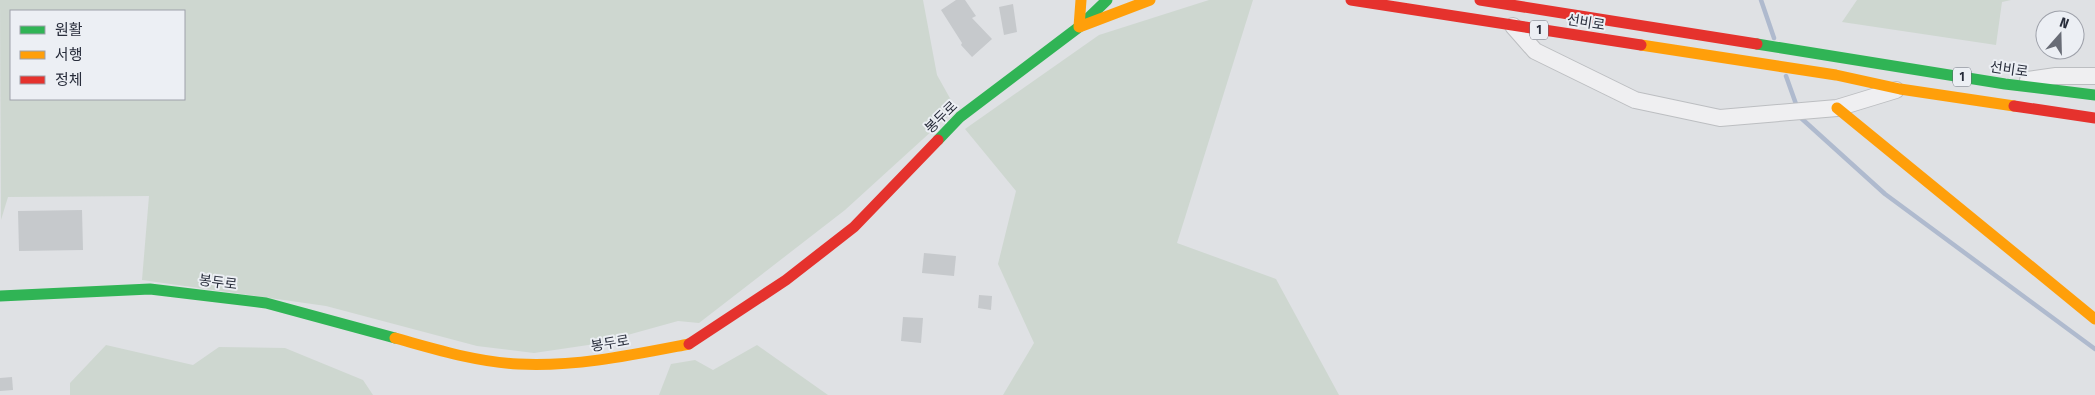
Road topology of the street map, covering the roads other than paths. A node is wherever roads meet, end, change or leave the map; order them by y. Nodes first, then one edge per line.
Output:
1 (1081, 0) edge
2 (1107, 0) edge
3 (1150, 0) edge
4 (1351, 0) edge
5 (1480, 0) edge
6 (1515, 0) edge
7 (1526, 8) junction
8 (1513, 26) junction
9 (1079, 28) junction
10 (2095, 76) edge
11 (2005, 84) junction
12 (1900, 88) junction
13 (2095, 95) edge
14 (1838, 108) junction
15 (2095, 118) edge
16 (0, 296) edge
17 (2095, 319) edge

1 - 9 main road
2 - 9 main road, 봉두로
3 - 9 main road
4 - 8 main road, 선비로 / 1
5 - 7 main road, 선비로 / 1
6 - 7 main road
7 - 11 main road, 선비로 / 1
8 - 12 main road, 선비로 / 1
8 - 14 street
9 - 16 main road, 봉두로
10 - 11 street
11 - 13 main road, 선비로 / 1
12 - 14 street
12 - 15 main road, 1
14 - 17 main road

